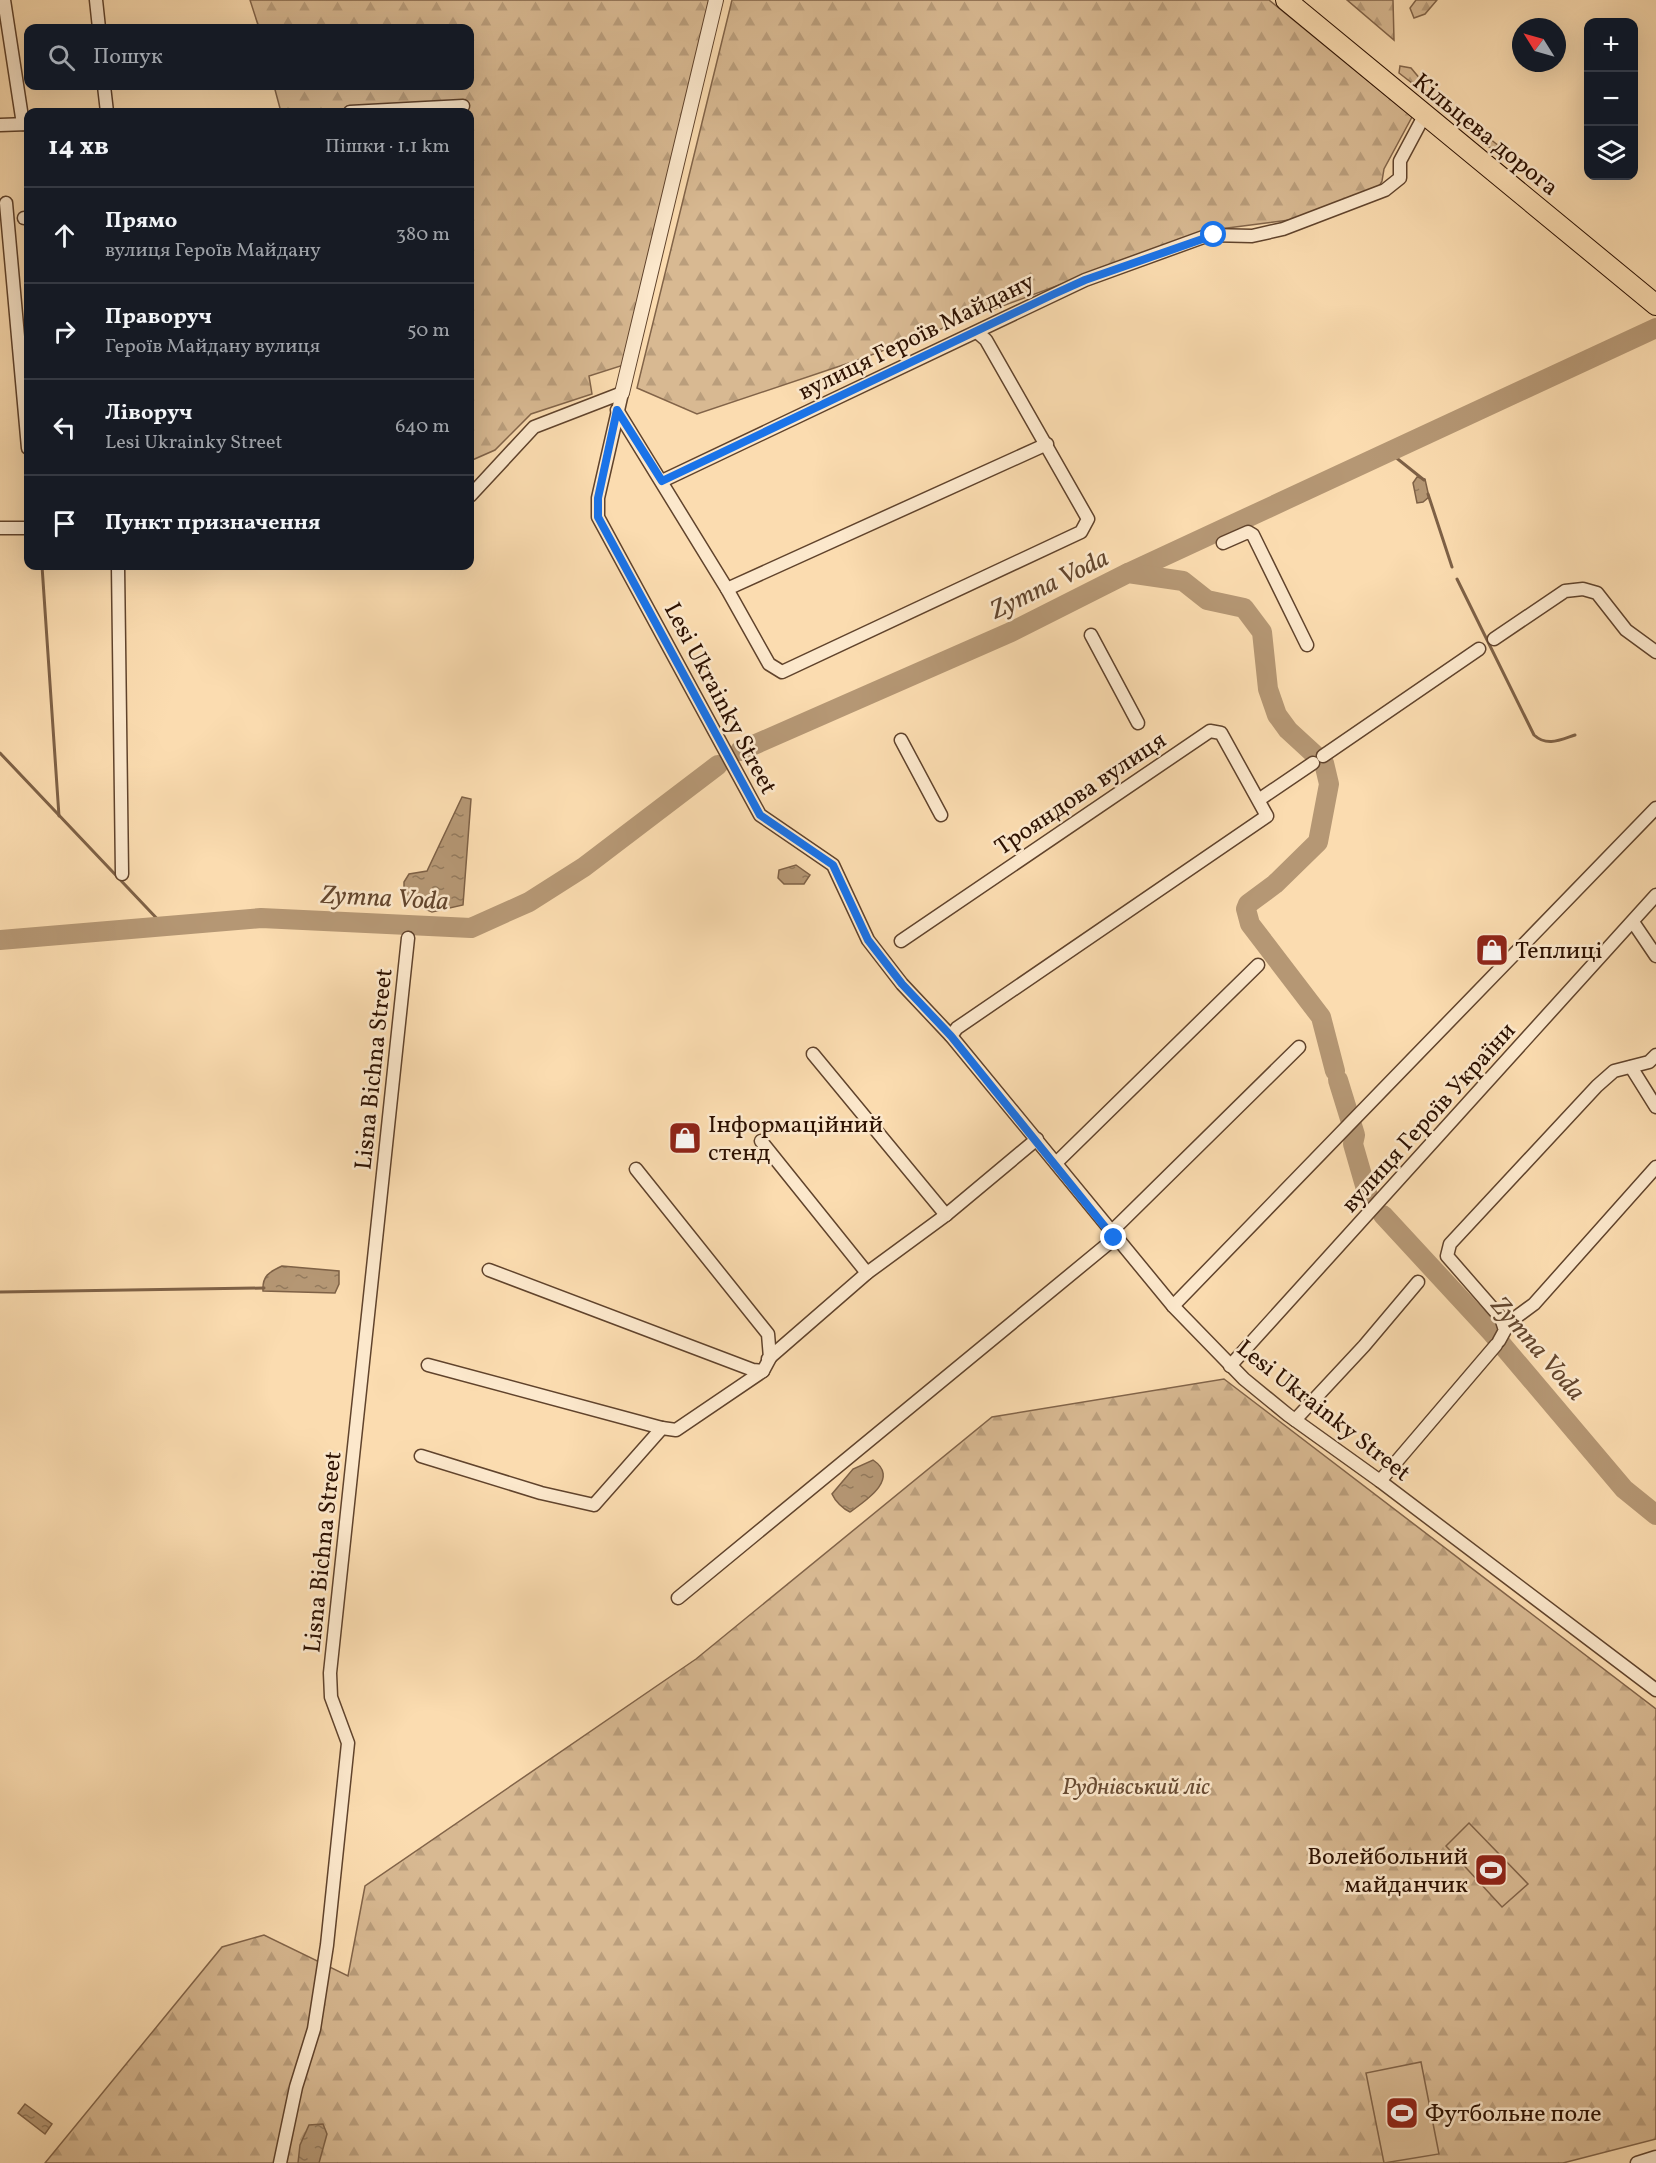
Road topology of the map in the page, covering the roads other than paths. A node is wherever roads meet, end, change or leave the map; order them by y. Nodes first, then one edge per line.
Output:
1 (4, 0) edge
2 (96, 0) edge
3 (716, 0) edge
4 (1286, 0) edge
5 (99, 24) edge
6 (104, 90) edge
7 (463, 106) dead end
8 (107, 108) edge
9 (425, 108) edge
10 (24, 113) edge
11 (1424, 116) junction
12 (24, 124) edge
13 (0, 125) edge
14 (6, 203) dead end
15 (1654, 304) edge
16 (977, 332) junction
17 (622, 393) junction
18 (24, 403) edge
19 (617, 410) junction
20 (1047, 444) junction
21 (662, 481) junction
22 (474, 492) edge
23 (0, 528) edge
24 (24, 528) edge
25 (1223, 543) dead end
26 (118, 570) edge
27 (727, 589) junction
28 (1091, 635) dead end
29 (1494, 639) dead end
30 (1307, 645) dead end
31 (1479, 649) dead end
32 (1656, 652) edge
33 (1138, 723) dead end
34 (901, 740) dead end
35 (1260, 799) junction
36 (1656, 808) edge
37 (941, 815) dead end
38 (122, 874) dead end
39 (1656, 895) edge
40 (1633, 922) junction
41 (408, 938) dead end
42 (901, 940) dead end
43 (1656, 956) edge
44 (1258, 965) dead end
45 (951, 1036) junction
46 (1299, 1047) dead end
47 (813, 1054) dead end
48 (1656, 1055) edge
49 (1631, 1067) junction
50 (1656, 1107) edge
51 (1036, 1139) junction
52 (761, 1141) dead end
53 (1056, 1163) junction
54 (1656, 1167) edge
55 (636, 1169) dead end
56 (946, 1215) junction
57 (1112, 1235) junction
58 (489, 1270) dead end
59 (867, 1273) junction
60 (1418, 1282) dead end
61 (1173, 1306) junction
62 (1504, 1326) junction
63 (770, 1358) junction
64 (428, 1365) dead end
65 (1230, 1366) junction
66 (758, 1370) junction
67 (1295, 1420) junction
68 (662, 1428) junction
69 (421, 1456) dead end
70 (1380, 1481) junction
71 (678, 1598) dead end
72 (1656, 1690) edge
73 (1656, 2157) edge
74 (280, 2163) edge
75 (1637, 2163) edge

1 - 10 street
2 - 5 street
3 - 17 street
4 - 11 highway, Кільцева дорога
6 - 8 street
7 - 9 street
11 - 15 highway, Кільцева дорога
11 - 16 street, вулиця Героїв Майдану
12 - 13 street
14 - 18 street
16 - 20 street
16 - 21 street, вулиця Героїв Майдану
17 - 19 street, Lesi Ukrainky Street
17 - 22 street
19 - 21 street
19 - 45 street, Lesi Ukrainky Street
20 - 27 street
20 - 27 street
21 - 27 street
23 - 24 street
25 - 30 street
26 - 38 street
28 - 33 street
29 - 32 street
31 - 35 street
34 - 37 street
35 - 42 street, Трояндова вулиця
35 - 45 street
36 - 61 street
39 - 40 street, вулиця Героїв України
40 - 43 street
40 - 65 street, вулиця Героїв України
41 - 74 street, Lisna Bichna Street
44 - 53 street
45 - 51 street, Lesi Ukrainky Street
46 - 57 street
47 - 56 street
48 - 49 street
49 - 50 street
49 - 62 street
51 - 53 street, Lesi Ukrainky Street
51 - 56 street
52 - 59 street
53 - 57 street, Lesi Ukrainky Street
54 - 62 street
55 - 63 street
56 - 59 street
57 - 61 street, Lesi Ukrainky Street
57 - 71 street
58 - 66 street
59 - 63 street
60 - 67 street
61 - 65 street, Lesi Ukrainky Street
62 - 70 street
63 - 66 street
64 - 68 street
65 - 67 street, Lesi Ukrainky Street
66 - 68 street
67 - 70 street, Lesi Ukrainky Street
68 - 69 street
70 - 72 street, Lesi Ukrainky Street
73 - 75 street

